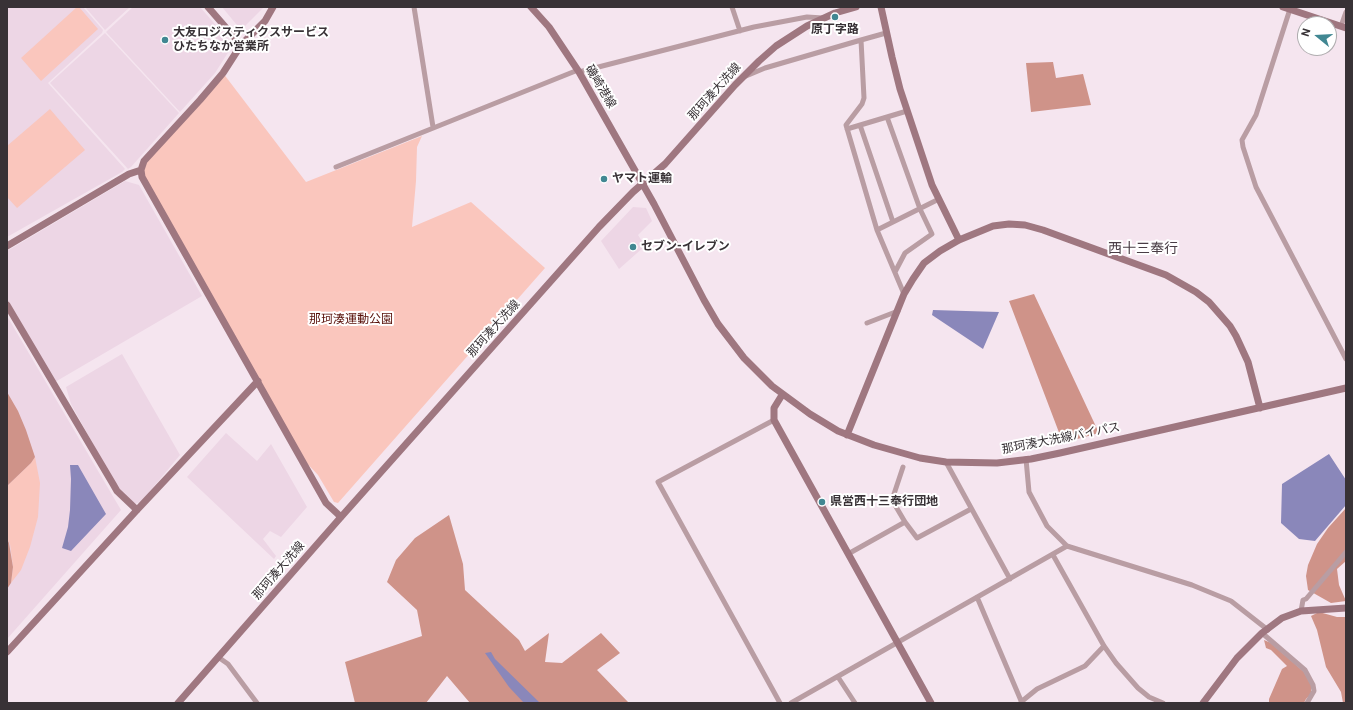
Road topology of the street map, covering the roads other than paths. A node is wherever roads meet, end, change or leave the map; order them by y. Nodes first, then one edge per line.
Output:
1 (208, 7) edge
2 (273, 7) edge
3 (414, 7) edge
4 (531, 7) edge
5 (732, 7) edge
6 (856, 7) edge
7 (881, 7) edge
8 (1287, 8) edge
9 (1346, 12) edge
10 (823, 18) junction
11 (1344, 27) edge
12 (740, 31) junction
13 (886, 33) junction
14 (861, 40) junction
15 (241, 45) junction
16 (578, 71) junction
17 (743, 77) junction
18 (908, 111) junction
19 (887, 117) junction
20 (860, 125) junction
21 (434, 127) junction
22 (847, 129) junction
23 (336, 167) dead end
24 (141, 170) junction
25 (642, 184) junction
26 (939, 199) junction
27 (920, 209) junction
28 (893, 222) junction
29 (877, 230) junction
30 (959, 240) junction
31 (7, 246) edge
32 (895, 272) junction
33 (904, 294) junction
34 (7, 304) edge
35 (898, 311) junction
36 (867, 323) dead end
37 (1346, 358) edge
38 (258, 381) junction
39 (1346, 388) edge
40 (782, 395) junction
41 (1260, 408) junction
42 (774, 420) junction
43 (847, 435) junction
44 (1026, 459) junction
45 (946, 462) junction
46 (903, 467) dead end
47 (971, 508) junction
48 (137, 510) junction
49 (341, 517) junction
50 (905, 522) junction
51 (1067, 546) junction
52 (1346, 552) edge
53 (848, 554) junction
54 (1053, 555) junction
55 (1010, 579) junction
56 (977, 597) junction
57 (1346, 608) edge
58 (1301, 611) junction
59 (1265, 631) junction
60 (897, 642) junction
61 (1104, 646) junction
62 (7, 652) edge
63 (218, 657) junction
64 (838, 677) junction
65 (1021, 702) edge
66 (178, 703) edge
67 (257, 703) edge
68 (780, 703) edge
69 (791, 703) edge
70 (856, 703) edge
71 (931, 703) edge
72 (1163, 703) edge
73 (1204, 703) edge
74 (1307, 703) edge

1 - 15 street
2 - 15 street
3 - 21 street
4 - 16 street, 磯崎港線
5 - 12 street
6 - 10 street, 那珂湊大洗線
7 - 13 street
8 - 11 street
8 - 37 street
9 - 11 street
10 - 12 street
10 - 17 street, 那珂湊大洗線
12 - 16 street
13 - 14 street
13 - 18 street
14 - 17 street
14 - 22 street
15 - 24 street
16 - 21 street
16 - 25 street, 磯崎港線
17 - 25 street, 那珂湊大洗線
18 - 19 street
18 - 26 street
19 - 20 street
19 - 27 street
20 - 22 street
20 - 28 street
21 - 23 street
22 - 29 street
24 - 31 street
24 - 38 street
25 - 40 street, 那珂湊大洗線バイパス
25 - 49 street, 那珂湊大洗線
26 - 27 street
26 - 30 street
27 - 28 street
27 - 32 street
28 - 29 street
29 - 32 street
30 - 33 street
30 - 41 street
32 - 33 street
33 - 35 street
34 - 48 street
35 - 36 street
35 - 43 street
38 - 48 street
38 - 49 street
39 - 41 street, 那珂湊大洗線バイパス
40 - 42 street
40 - 43 street, 那珂湊大洗線バイパス
41 - 44 street, 那珂湊大洗線バイパス
42 - 53 street
42 - 68 street
43 - 45 street, 那珂湊大洗線バイパス
44 - 45 street, 那珂湊大洗線バイパス
44 - 51 street
45 - 47 street
46 - 50 street
47 - 50 street
47 - 55 street
48 - 62 street
49 - 63 street, 那珂湊大洗線
50 - 53 street
51 - 54 street
51 - 59 street
52 - 58 street
53 - 60 street
54 - 55 street
54 - 61 street
55 - 56 street
56 - 60 street
56 - 65 street
57 - 58 street
58 - 59 street
59 - 73 street
59 - 74 street
60 - 64 street
60 - 71 street
61 - 65 street
61 - 72 street
63 - 66 street, 那珂湊大洗線
63 - 67 street
64 - 69 street
64 - 70 street

